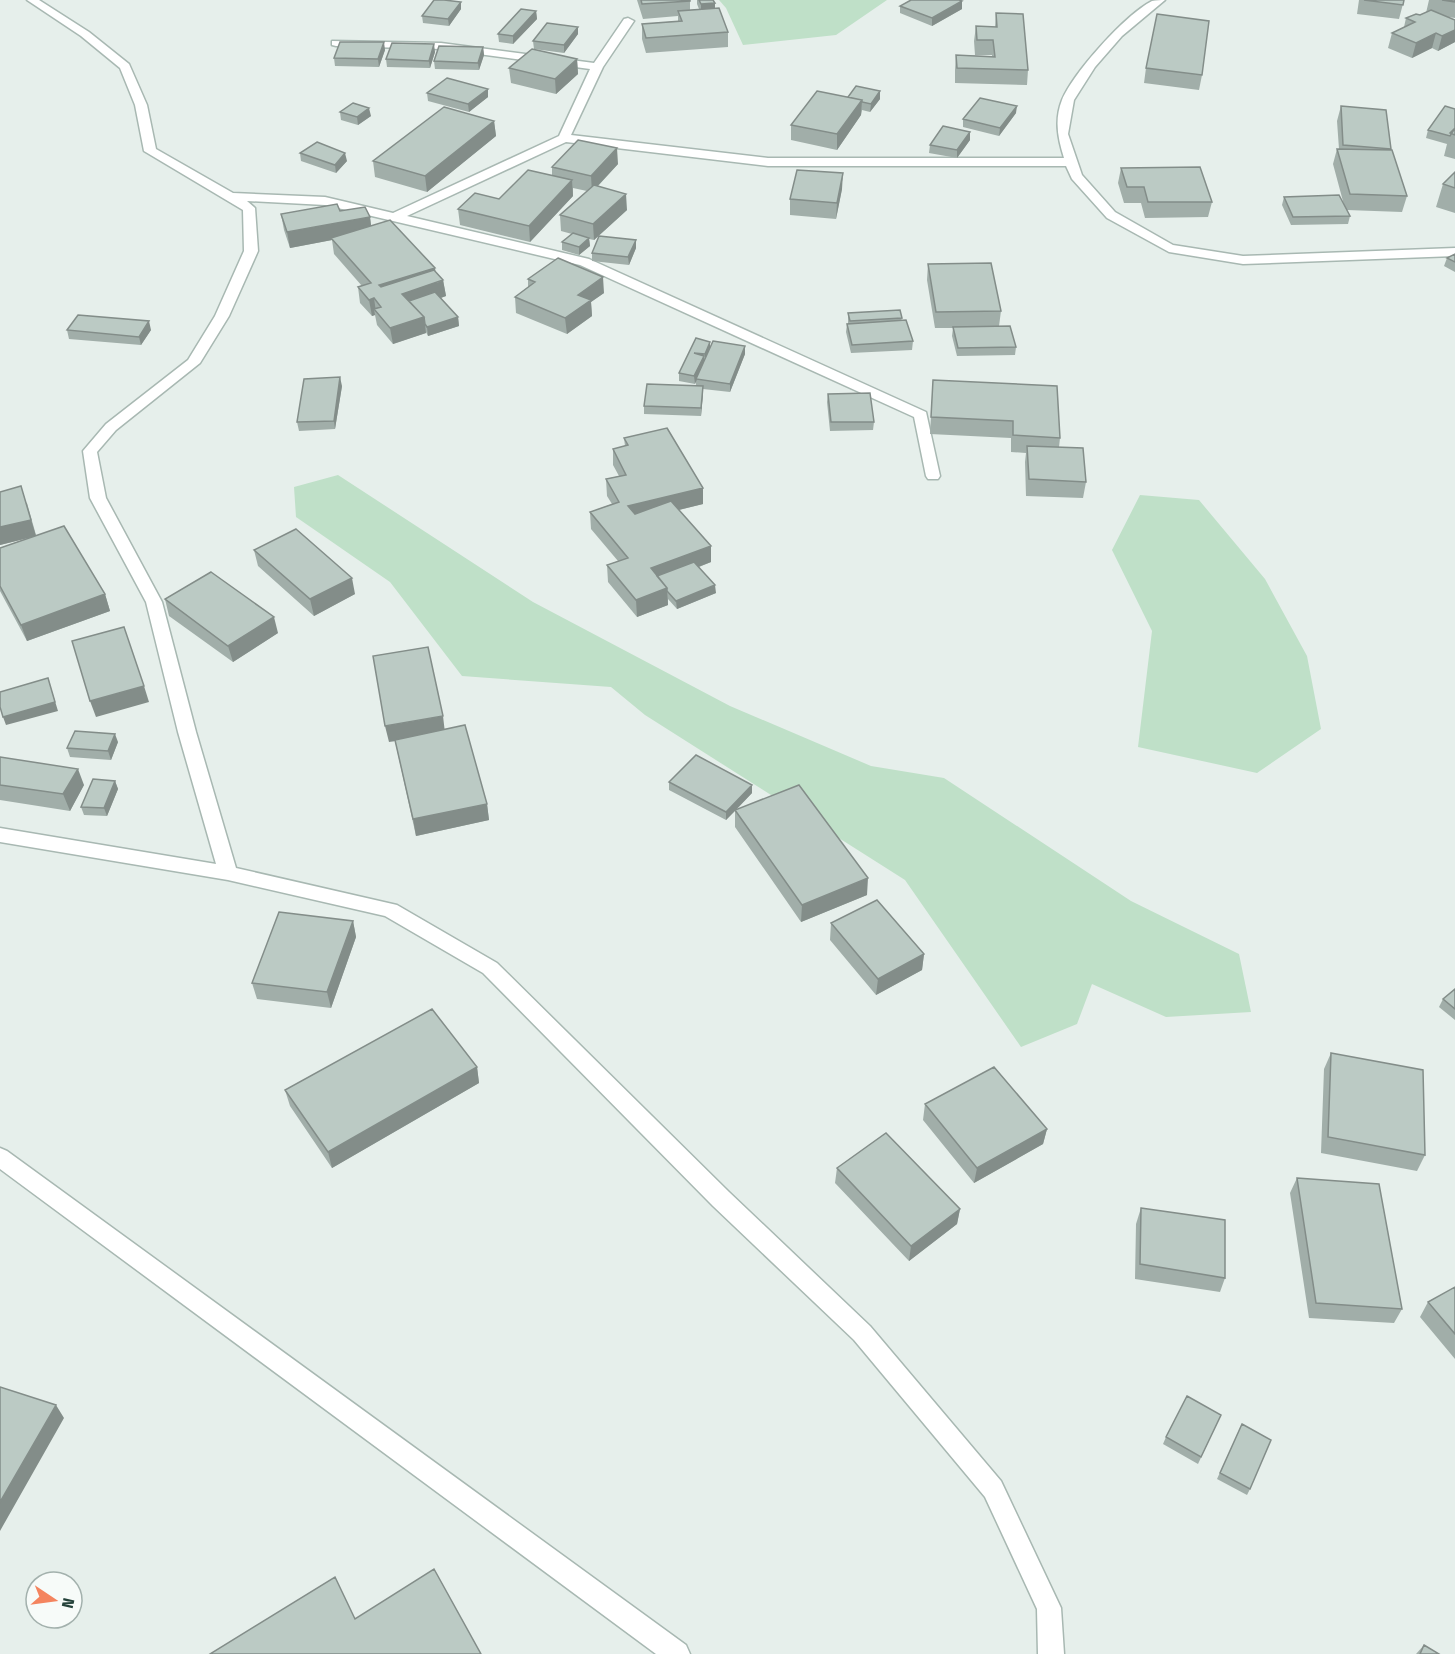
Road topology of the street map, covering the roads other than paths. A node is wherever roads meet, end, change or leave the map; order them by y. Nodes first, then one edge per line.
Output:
1 (32, 0) edge
2 (1160, 0) edge
3 (628, 21) dead end
4 (336, 43) dead end
5 (597, 67) junction
6 (564, 138) junction
7 (1072, 162) junction
8 (230, 197) junction
9 (395, 217) junction
10 (1455, 252) edge
11 (933, 476) dead end
12 (0, 835) edge
13 (228, 873) junction
14 (0, 1157) edge
15 (677, 1654) edge
16 (1051, 1654) edge

1 - 8 street
2 - 7 street
3 - 5 street
4 - 5 street
5 - 6 street
6 - 7 street
6 - 9 street
7 - 10 street
8 - 9 street
8 - 13 street
9 - 11 street
12 - 13 street
13 - 16 street
14 - 15 street

